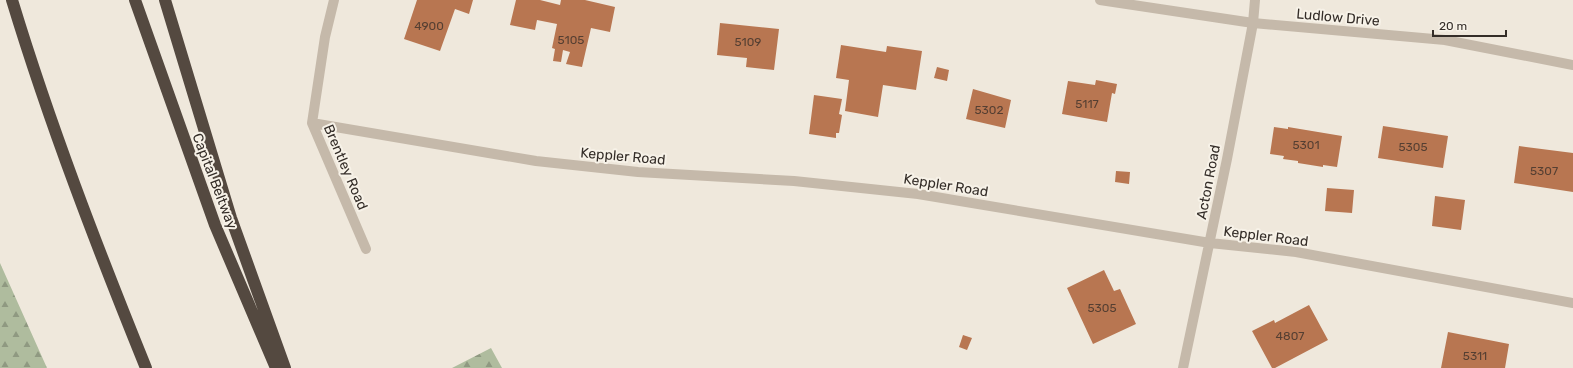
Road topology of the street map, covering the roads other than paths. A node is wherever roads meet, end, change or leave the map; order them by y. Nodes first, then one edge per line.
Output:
1 (9, 0) edge
2 (12, 0) edge
3 (135, 0) edge
4 (165, 0) edge
5 (334, 0) edge
6 (1100, 0) edge
7 (1255, 0) edge
8 (1253, 23) junction
9 (1573, 65) edge
10 (36, 78) junction
11 (312, 123) junction
12 (1210, 243) junction
13 (366, 249) dead end
14 (1573, 303) edge
15 (146, 368) edge
16 (276, 368) edge
17 (285, 368) edge
18 (1183, 368) edge

1 - 10 highway
2 - 10 highway
3 - 16 highway, Capital Beltway
4 - 17 highway
5 - 11 street, Brentley Road
6 - 8 street, Ludlow Drive
7 - 8 street, Acton Road
8 - 9 street, Ludlow Drive
8 - 12 street, Acton Road
10 - 15 highway
11 - 12 street, Keppler Road
11 - 13 street, Brentley Road
12 - 14 street, Keppler Road
12 - 18 street, Acton Road

